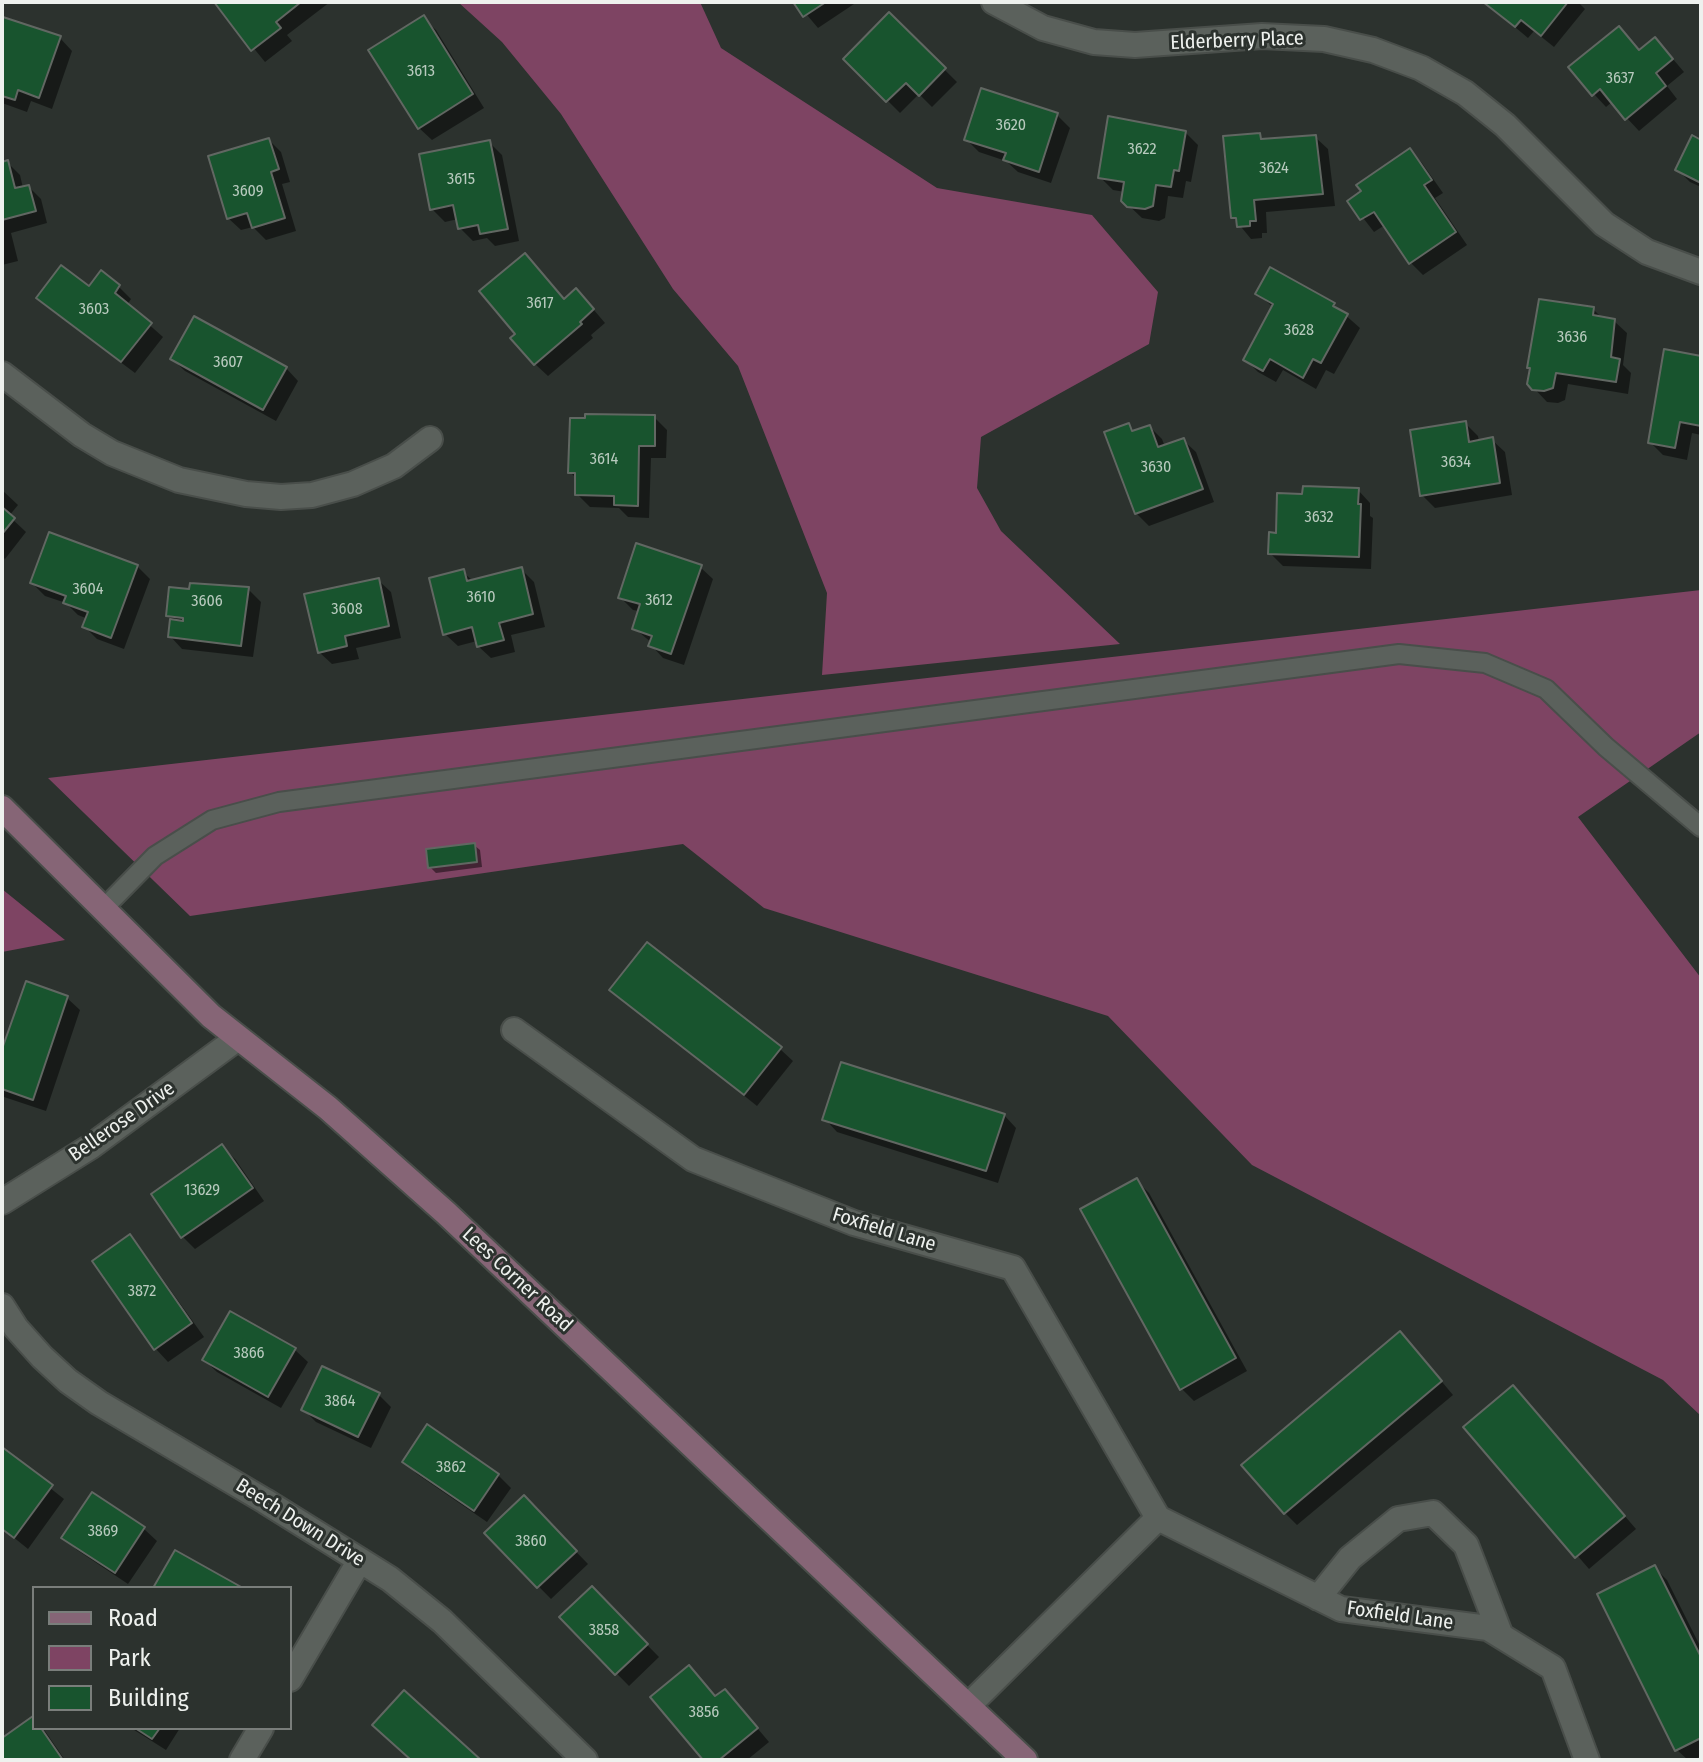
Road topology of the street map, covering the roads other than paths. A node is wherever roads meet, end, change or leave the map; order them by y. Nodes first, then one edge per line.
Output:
1 (994, 2) edge
2 (1701, 272) edge
3 (2, 374) edge
4 (430, 439) dead end
5 (2, 808) edge
6 (1700, 825) edge
7 (103, 909) junction
8 (514, 1030) dead end
9 (238, 1038) junction
10 (2, 1202) edge
11 (2, 1306) edge
12 (1158, 1518) junction
13 (360, 1560) junction
14 (1318, 1598) junction
15 (1501, 1636) junction
16 (292, 1676) edge
17 (968, 1706) junction
18 (260, 1730) edge
19 (242, 1760) edge
20 (585, 1760) edge
21 (1025, 1760) edge
22 (1587, 1760) edge

1 - 2 street, Elderberry Place
3 - 4 street
5 - 7 street, Lees Corner Road
6 - 7 lane
7 - 9 street, Lees Corner Road
8 - 12 street, Foxfield Lane
9 - 10 street, Bellerose Drive
9 - 17 street, Lees Corner Road
11 - 13 street, Beech Down Drive
12 - 14 street, Foxfield Lane
12 - 17 street
13 - 16 street
13 - 20 street, Beech Down Drive
14 - 15 street, Foxfield Lane
14 - 15 street
15 - 22 street, Foxfield Lane
17 - 21 street, Lees Corner Road
18 - 19 street

